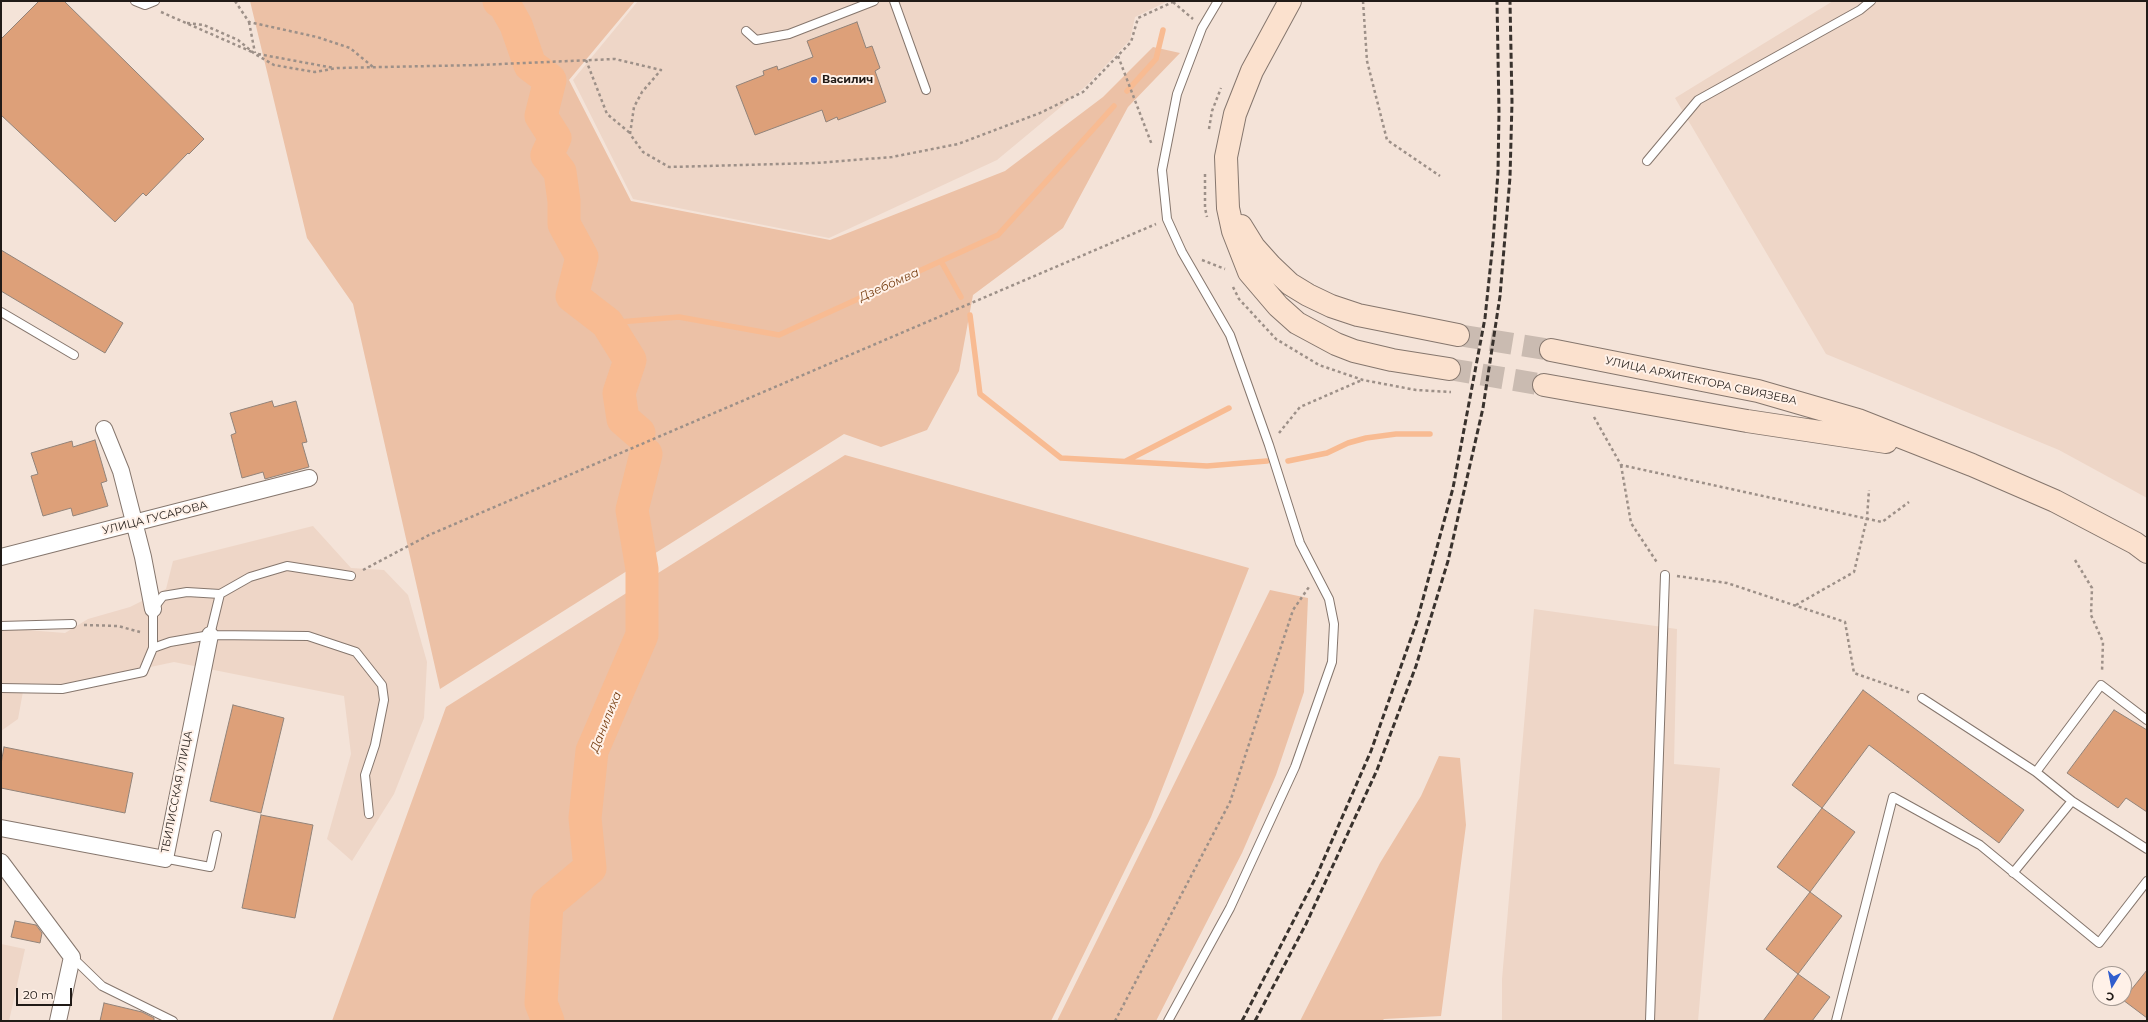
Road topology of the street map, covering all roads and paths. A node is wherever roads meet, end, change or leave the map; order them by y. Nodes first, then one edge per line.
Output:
1 (135, 1) edge
2 (155, 1) edge
3 (235, 1) edge
4 (874, 1) edge
5 (894, 1) edge
6 (1174, 1) edge
7 (1218, 1) edge
8 (1290, 1) edge
9 (1363, 1) edge
10 (1871, 1) edge
11 (145, 5) junction
12 (249, 22) junction
13 (187, 23) junction
14 (1202, 28) junction
15 (746, 31) dead end
16 (255, 54) junction
17 (1118, 56) junction
18 (586, 60) junction
19 (373, 67) junction
20 (337, 68) junction
21 (926, 90) dead end
22 (630, 134) junction
23 (1647, 161) dead end
24 (1162, 170) junction
25 (1440, 176) dead end
26 (1226, 183) junction
27 (1167, 219) junction
28 (1, 312) edge
29 (1458, 335) tunnel mouth
30 (1551, 350) tunnel mouth
31 (74, 355) dead end
32 (1449, 368) tunnel mouth
33 (1363, 380) dead end
34 (1544, 384) tunnel mouth
35 (1594, 417) dead end
36 (104, 429) dead end
37 (1269, 445) junction
38 (1940, 453) junction
39 (1621, 465) junction
40 (309, 478) dead end
41 (1869, 490) dead end
42 (1909, 502) dead end
43 (1867, 518) junction
44 (134, 523) junction
45 (2147, 552) edge
46 (1, 557) edge
47 (2075, 560) dead end
48 (1317, 574) junction
49 (1665, 575) junction
50 (351, 576) joint
51 (220, 594) junction
52 (1796, 605) junction
53 (153, 609) junction
54 (72, 624) joint
55 (1, 626) edge
56 (210, 634) junction
57 (153, 636) junction
58 (152, 648) junction
59 (2101, 685) junction
60 (1, 688) edge
61 (1922, 698) joint
62 (2147, 720) edge
63 (2036, 772) junction
64 (2072, 801) junction
65 (369, 814) dead end
66 (1, 828) edge
67 (217, 835) dead end
68 (2147, 849) edge
69 (164, 859) junction
70 (1, 862) edge
71 (2013, 873) junction
72 (2147, 882) edge
73 (72, 957) junction
74 (58, 1021) edge
75 (173, 1021) edge
76 (1115, 1021) edge
77 (1168, 1021) edge
78 (1650, 1021) edge
79 (1836, 1021) edge

1 - 11 lane
2 - 11 lane
3 - 12 path
4 - 15 lane
5 - 21 lane
6 - 14 path
6 - 17 path
7 - 14 lane
8 - 26 main road
9 - 25 path
10 - 23 lane
11 - 13 path
12 - 16 path
12 - 19 path
13 - 16 path
13 - 16 path
14 - 24 lane
16 - 20 path
16 - 20 path
17 - 22 path
17 - 24 path
18 - 19 path
18 - 22 path
18 - 22 path
19 - 20 path
24 - 27 lane
26 - 29 main road
26 - 32 main road
27 - 37 lane
27 - 50 path
28 - 31 lane
30 - 38 main road, УЛИЦА АРХИТЕКТОРА СВИЯЗЕВА
33 - 37 path
34 - 38 main road, УЛИЦА АРХИТЕКТОРА СВИЯЗЕВА
35 - 39 path
36 - 44 street
37 - 48 lane
38 - 45 main road, УЛИЦА АРХИТЕКТОРА СВИЯЗЕВА
39 - 43 path
39 - 49 path
40 - 44 street, УЛИЦА ГУСАРОВА
41 - 43 path
42 - 43 path
43 - 52 path
44 - 46 street, УЛИЦА ГУСАРОВА
44 - 53 street
47 - 59 path
48 - 76 path
48 - 77 lane
49 - 52 path
49 - 78 lane
50 - 51 lane
51 - 53 lane
51 - 56 lane
52 - 61 path
53 - 57 lane
54 - 55 lane
54 - 57 path
56 - 58 lane
56 - 65 lane
56 - 69 street, ТБИЛИССКАЯ УЛИЦА
57 - 58 lane
58 - 60 lane
59 - 62 lane
59 - 63 lane
61 - 63 lane
63 - 64 lane
64 - 68 lane
64 - 71 lane
66 - 69 street, ТБИЛИССКАЯ УЛИЦА
67 - 69 lane
70 - 73 street
71 - 72 lane
71 - 79 lane
73 - 74 street
73 - 75 lane

